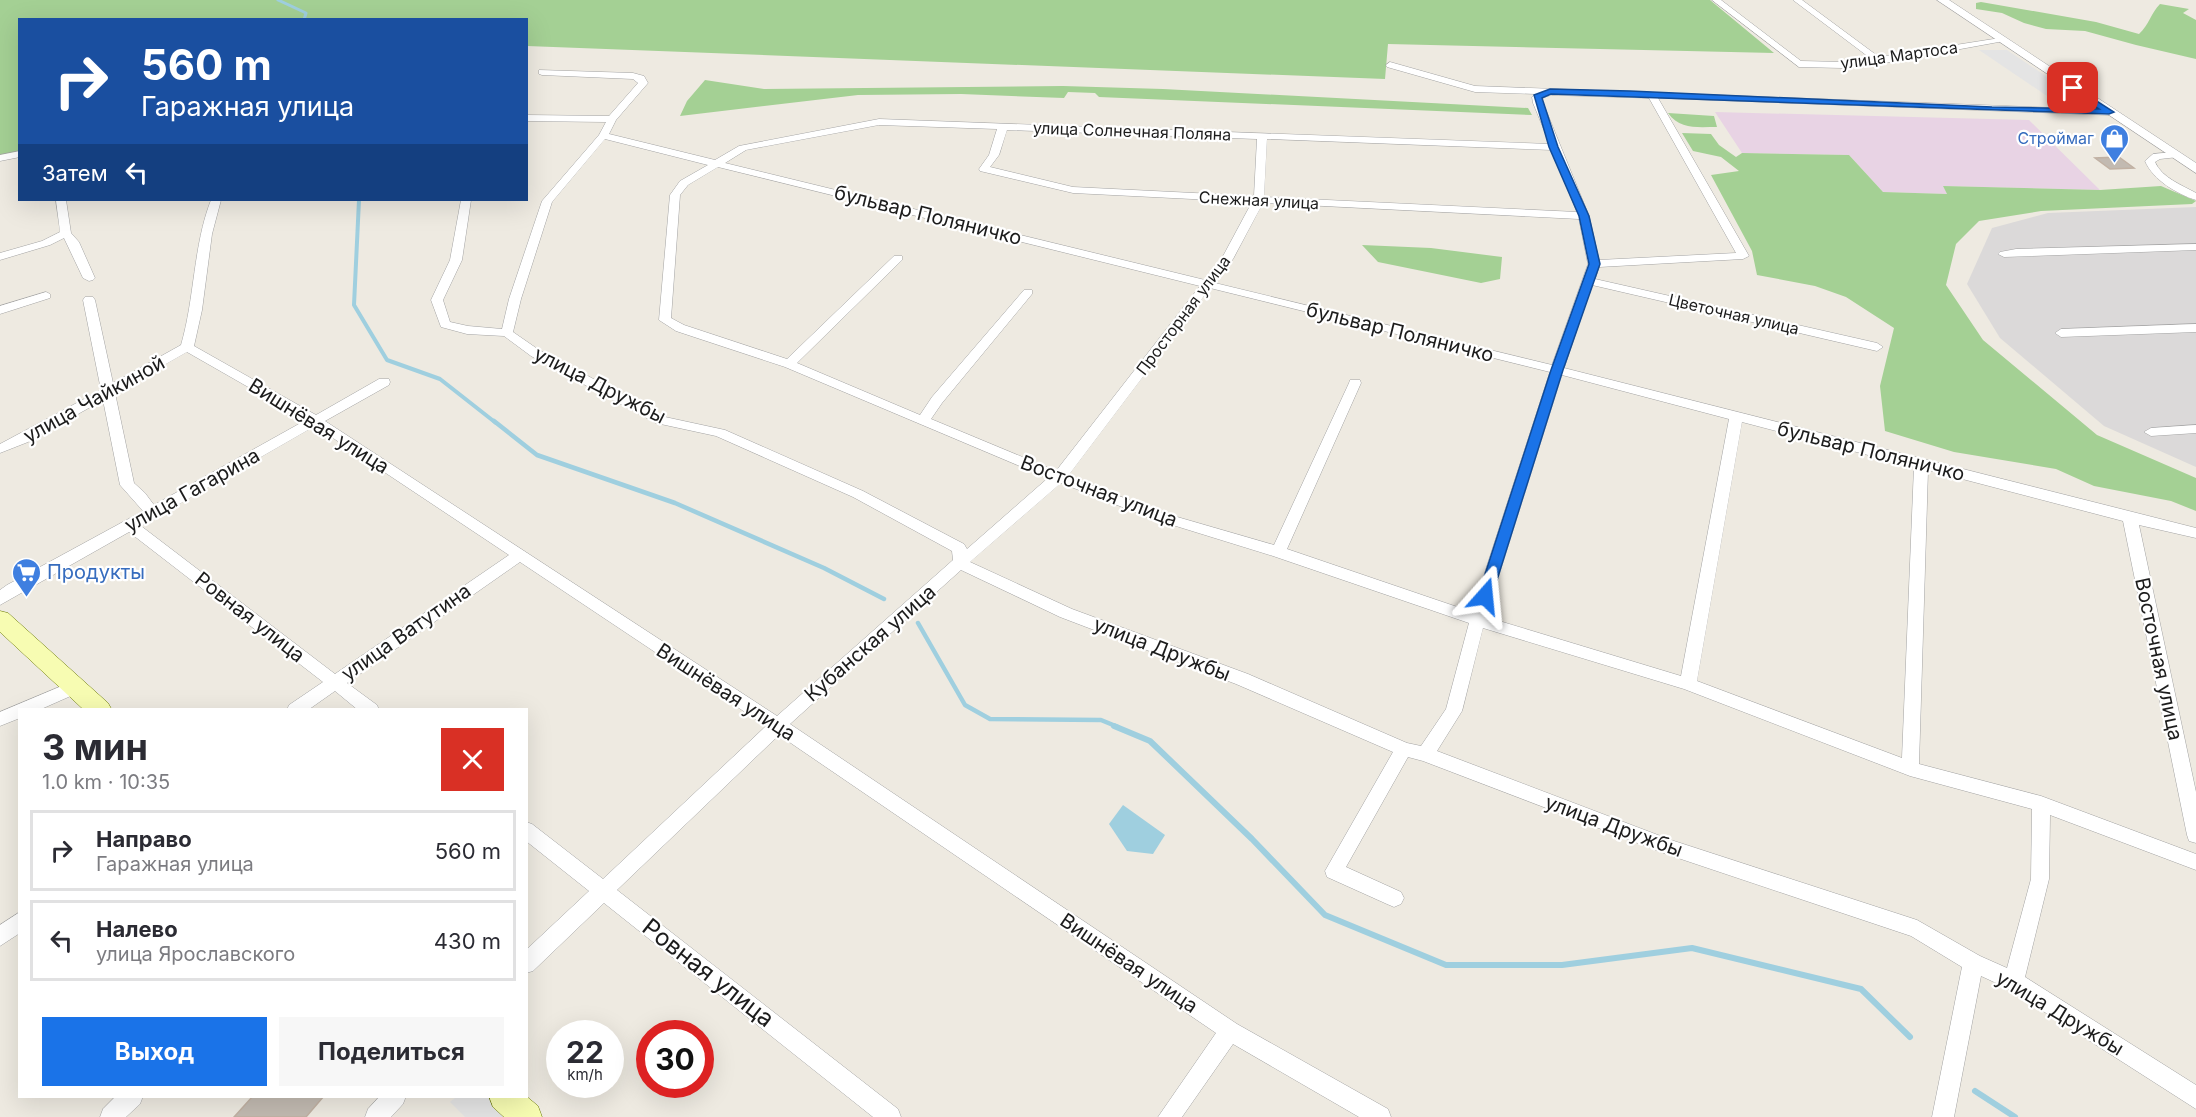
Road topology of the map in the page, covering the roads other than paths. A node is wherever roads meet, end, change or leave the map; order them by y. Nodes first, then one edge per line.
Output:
1 (1716, 0) edge
2 (1797, 0) edge
3 (1942, 0) edge
4 (2000, 41) junction
5 (1879, 61) junction
6 (1390, 65) dead end
7 (542, 72) dead end
8 (1550, 92) junction
9 (1651, 94) junction
10 (2109, 112) junction
11 (528, 118) edge
12 (612, 119) junction
13 (1003, 126) junction
14 (603, 136) junction
15 (1262, 136) junction
16 (1554, 147) junction
17 (18, 154) edge
18 (2174, 155) junction
19 (0, 158) edge
20 (716, 162) junction
21 (2196, 169) edge
22 (2196, 198) edge
23 (1259, 200) junction
24 (61, 201) edge
25 (465, 201) edge
26 (214, 204) edge
27 (1584, 216) junction
28 (66, 233) junction
29 (2196, 247) edge
30 (2004, 254) dead end
31 (0, 257) edge
32 (898, 258) dead end
33 (1594, 264) junction
34 (89, 278) dead end
35 (1590, 280) junction
36 (1206, 285) junction
37 (1028, 292) dead end
38 (46, 296) dead end
39 (89, 300) dead end
40 (0, 310) edge
41 (2196, 328) edge
42 (507, 333) junction
43 (2061, 333) dead end
44 (187, 347) junction
45 (1877, 347) dead end
46 (789, 364) junction
47 (1557, 370) junction
48 (384, 382) dead end
49 (1355, 383) dead end
50 (110, 392) junction
51 (1736, 416) junction
52 (315, 420) junction
53 (923, 421) junction
54 (2196, 429) edge
55 (2151, 432) dead end
56 (0, 449) edge
57 (1921, 463) junction
58 (1060, 476) junction
59 (152, 513) junction
60 (2130, 518) junction
61 (130, 525) junction
62 (2196, 532) edge
63 (1278, 552) junction
64 (518, 556) junction
65 (961, 564) junction
66 (0, 599) edge
67 (1478, 618) junction
68 (0, 619) edge
69 (334, 682) junction
70 (1688, 684) junction
71 (76, 686) junction
72 (24, 708) edge
73 (98, 708) edge
74 (298, 708) edge
75 (368, 708) edge
76 (18, 710) edge
77 (0, 718) edge
78 (778, 725) junction
79 (1404, 749) junction
80 (1425, 754) junction
81 (1910, 769) junction
82 (2041, 804) junction
83 (528, 832) edge
84 (2196, 835) edge
85 (2196, 862) edge
86 (603, 889) junction
87 (1394, 898) dead end
88 (18, 923) edge
89 (0, 937) edge
90 (528, 962) edge
91 (1973, 963) junction
92 (2014, 981) junction
93 (1230, 1031) junction
94 (130, 1098) edge
95 (393, 1098) edge
96 (506, 1098) edge
97 (2196, 1098) edge
98 (111, 1117) edge
99 (376, 1117) edge
100 (527, 1117) edge
101 (890, 1117) edge
102 (1168, 1117) edge
103 (1380, 1117) edge
104 (1943, 1117) edge

1 - 5 street, улица Мартоса
2 - 5 street
3 - 4 street
4 - 5 street, улица Мартоса
4 - 10 street
6 - 8 street
7 - 12 street
8 - 9 street
8 - 16 street
9 - 10 street
9 - 33 street
10 - 18 street
11 - 12 street
12 - 14 street
13 - 15 street, улица Солнечная Поляна
13 - 20 street, улица Солнечная Поляна
13 - 23 street, Снежная улица
14 - 20 street, бульвар Поляничко
14 - 42 street
15 - 16 street, улица Солнечная Поляна
15 - 23 street, Просторная улица
16 - 27 street
17 - 19 street
18 - 21 street
18 - 22 street
20 - 36 street, бульвар Поляничко
20 - 46 street, Восточная улица
23 - 27 street, Снежная улица
23 - 36 street, Просторная улица
24 - 28 street
25 - 42 street
26 - 44 street
27 - 33 street
28 - 31 street
28 - 34 street
29 - 30 street
32 - 46 street
33 - 35 street
35 - 45 street, Цветочная улица
35 - 47 street
36 - 47 street, бульвар Поляничко
36 - 58 street, Просторная улица
37 - 53 street
38 - 40 street
39 - 50 street
41 - 43 street
42 - 65 street, улица Дружбы
44 - 50 street, улица Чайкиной
44 - 52 street, Вишнёвая улица
46 - 53 street, Восточная улица
47 - 51 street, бульвар Поляничко
47 - 67 street
48 - 52 street, улица Гагарина
49 - 63 street
50 - 56 street, улица Чайкиной
50 - 59 street
51 - 57 street, бульвар Поляничко
51 - 70 street
52 - 59 street, улица Гагарина
52 - 64 street, Вишнёвая улица
53 - 58 street, Восточная улица
54 - 55 street
57 - 60 street, бульвар Поляничко
57 - 81 street
58 - 63 street, Восточная улица
58 - 65 street, Кубанская улица
59 - 61 street, улица Гагарина
60 - 62 street, бульвар Поляничко
60 - 84 street, Восточная улица
61 - 66 street, улица Гагарина
61 - 69 street, Ровная улица
63 - 67 street, Восточная улица
64 - 69 street, улица Ватутина
64 - 78 street, Вишнёвая улица
65 - 78 street, Кубанская улица
65 - 79 street, улица Дружбы
67 - 70 street, Восточная улица
67 - 80 street
68 - 71 main road
69 - 74 street, улица Ватутина
69 - 75 street, Ровная улица
70 - 81 street, Восточная улица
71 - 72 street
71 - 73 main road
76 - 77 street
78 - 86 street, Кубанская улица
78 - 93 street, Вишнёвая улица
79 - 80 street, улица Дружбы
79 - 87 street
80 - 91 street, улица Дружбы
81 - 82 street, Восточная улица
82 - 85 street, Восточная улица
82 - 92 street
83 - 86 street, Ровная улица
86 - 90 street, Кубанская улица
86 - 101 street, Ровная улица
88 - 89 street
91 - 92 street, улица Дружбы
91 - 104 street
92 - 97 street, улица Дружбы
93 - 102 street
93 - 103 street, Вишнёвая улица
94 - 98 street
95 - 99 street
96 - 100 main road

